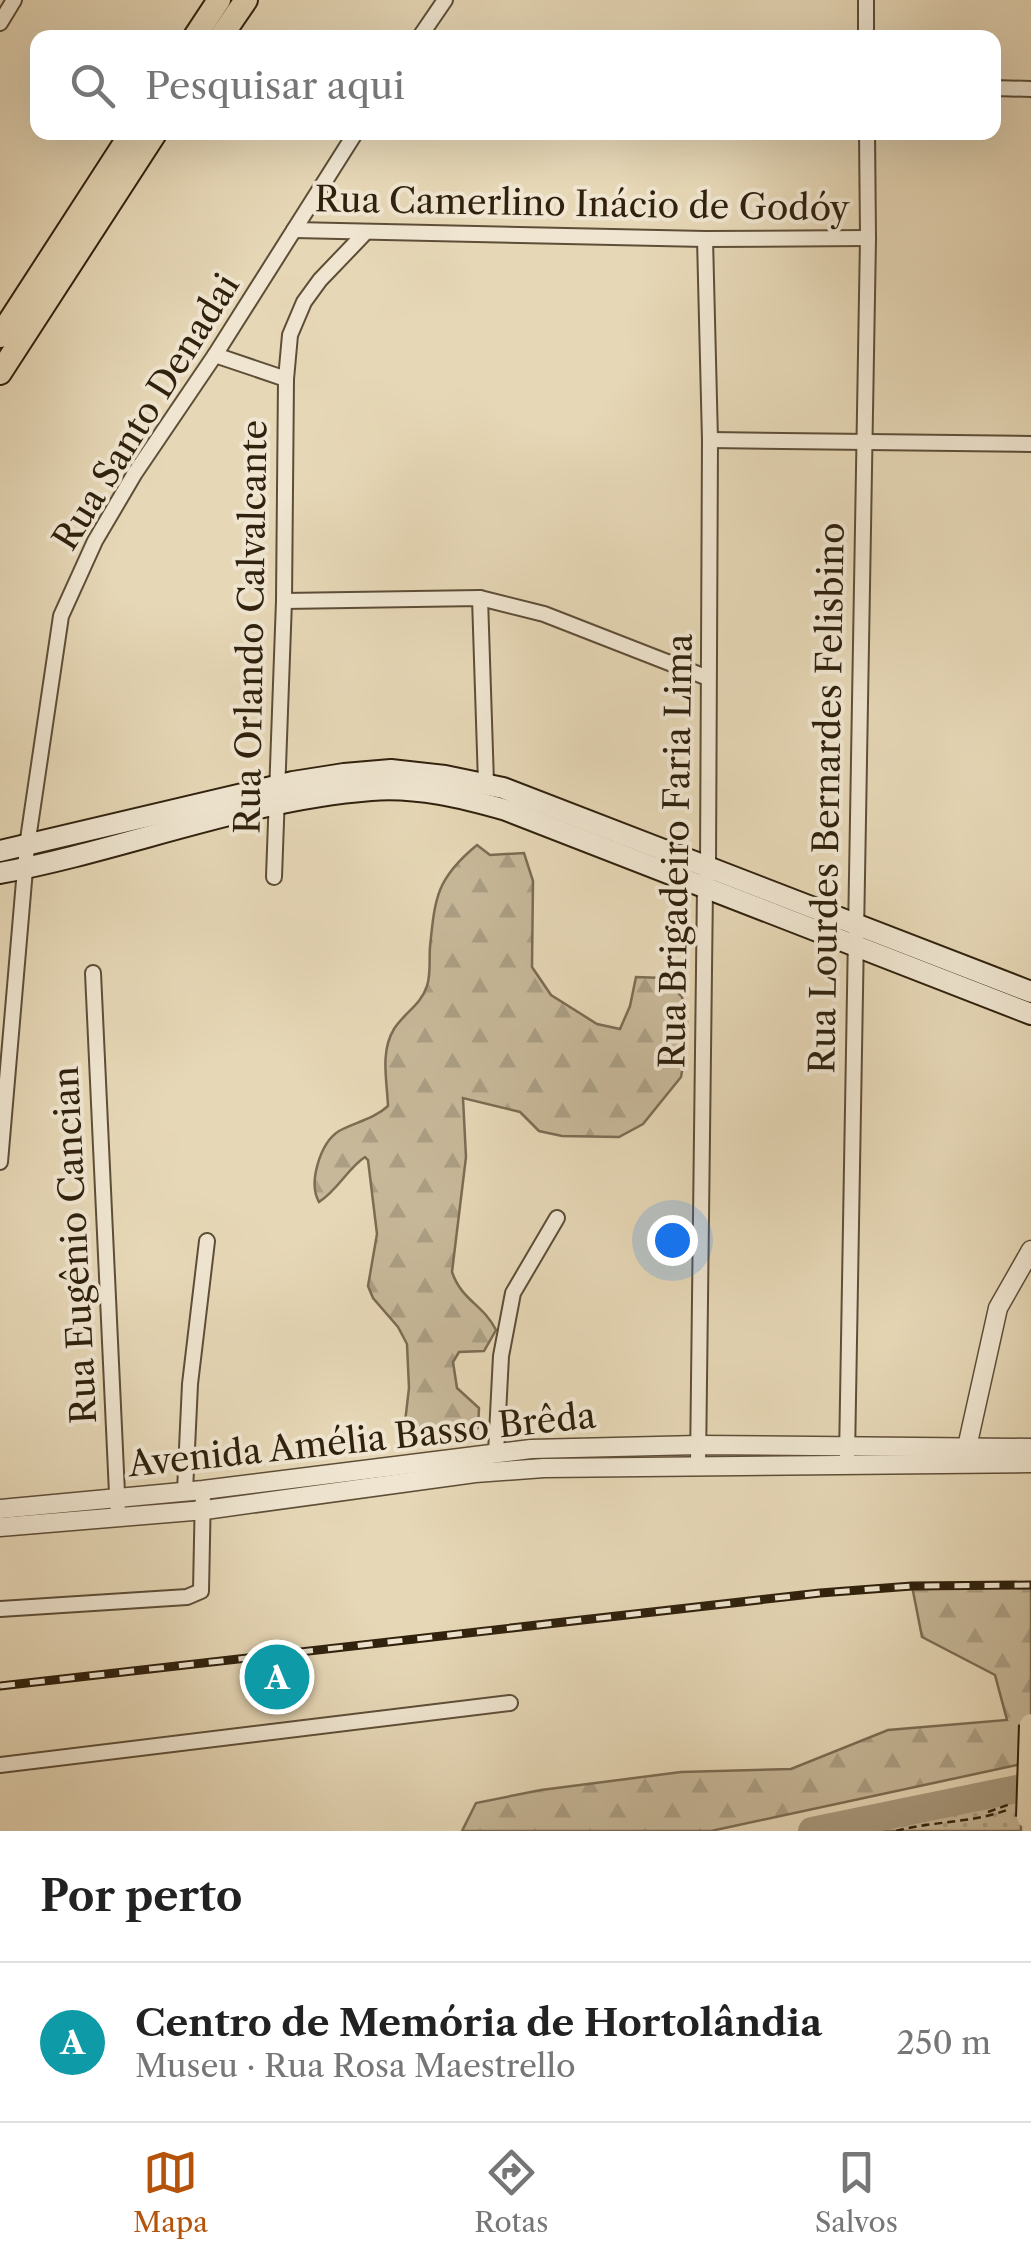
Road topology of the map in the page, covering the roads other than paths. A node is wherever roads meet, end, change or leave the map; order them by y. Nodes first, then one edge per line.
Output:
1 (14, 0) edge
2 (219, 0) edge
3 (246, 0) edge
4 (445, 0) edge
5 (866, 0) edge
6 (0, 23) edge
7 (199, 30) edge
8 (225, 30) edge
9 (424, 30) edge
10 (866, 30) edge
11 (1001, 88) edge
12 (1031, 90) edge
13 (127, 140) edge
14 (151, 140) edge
15 (351, 140) edge
16 (867, 140) edge
17 (294, 230) junction
18 (366, 232) junction
19 (868, 238) junction
20 (704, 239) junction
21 (0, 336) edge
22 (215, 355) junction
23 (0, 373) edge
24 (286, 378) junction
25 (710, 440) junction
26 (862, 444) junction
27 (1031, 444) edge
28 (480, 598) junction
29 (284, 601) junction
30 (708, 678) junction
31 (486, 783) junction
32 (278, 795) junction
33 (27, 846) junction
34 (0, 851) edge
35 (24, 868) junction
36 (0, 873) edge
37 (274, 877) dead end
38 (707, 877) junction
39 (855, 936) junction
40 (92, 973) dead end
41 (1031, 992) edge
42 (1031, 1014) edge
43 (0, 1162) edge
44 (556, 1218) dead end
45 (208, 1240) dead end
46 (1031, 1250) edge
47 (1023, 1277) edge
48 (967, 1447) junction
49 (1031, 1448) edge
50 (496, 1453) junction
51 (698, 1455) junction
52 (847, 1455) junction
53 (1031, 1464) edge
54 (198, 1497) junction
55 (118, 1506) junction
56 (0, 1509) edge
57 (0, 1527) edge
58 (0, 1608) edge
59 (510, 1702) dead end
60 (1031, 1724) edge
61 (0, 1764) edge
62 (1024, 1818) edge

1 - 6 street
2 - 7 main road
3 - 8 main road
4 - 9 street
5 - 10 street
11 - 12 street
13 - 21 main road
14 - 23 main road
15 - 17 street, Rua Santo Denadai
16 - 19 street, Rua Lourdes Bernardes Felisbino
17 - 18 street, Rua Camerlino Inácio de Godóy
17 - 22 street, Rua Santo Denadai
18 - 20 street, Rua Camerlino Inácio de Godóy
18 - 24 street, Rua Orlando Calvalcante
19 - 20 street, Rua Camerlino Inácio de Godóy
19 - 26 street, Rua Lourdes Bernardes Felisbino
20 - 25 street, Rua Brigadeiro Faria Lima
22 - 24 street, Rua Orlando Calvalcante
22 - 33 street, Rua Santo Denadai
24 - 29 street, Rua Orlando Calvalcante
25 - 26 street
25 - 30 street, Rua Brigadeiro Faria Lima
26 - 27 street
26 - 39 street, Rua Lourdes Bernardes Felisbino
28 - 29 street
28 - 30 street
28 - 31 street
29 - 32 street, Rua Orlando Calvalcante
30 - 38 street, Rua Brigadeiro Faria Lima
31 - 32 main road
31 - 38 main road
32 - 33 main road
32 - 35 main road
32 - 37 street, Rua Orlando Calvalcante
32 - 38 main road
33 - 34 main road
33 - 35 street, Rua Santo Denadai
35 - 36 main road
35 - 43 street, Rua Santo Denadai
38 - 39 main road
38 - 51 street, Rua Brigadeiro Faria Lima
39 - 41 main road
39 - 42 main road
39 - 52 street, Rua Lourdes Bernardes Felisbino
40 - 55 street, Rua Eugênio Cancian
44 - 50 street
45 - 54 street
46 - 47 street
47 - 48 street
48 - 49 street, Avenida Amélia Basso Brêda
48 - 52 street, Avenida Amélia Basso Brêda
50 - 51 street, Avenida Amélia Basso Brêda
50 - 54 street, Avenida Amélia Basso Brêda
51 - 52 street, Avenida Amélia Basso Brêda
51 - 54 street, Avenida Amélia Basso Brêda
52 - 53 street, Avenida Amélia Basso Brêda
54 - 55 street, Avenida Amélia Basso Brêda
54 - 55 street, Avenida Amélia Basso Brêda
54 - 58 street
55 - 56 street, Avenida Amélia Basso Brêda
55 - 57 street, Avenida Amélia Basso Brêda
59 - 61 street
60 - 62 main road, bridge

